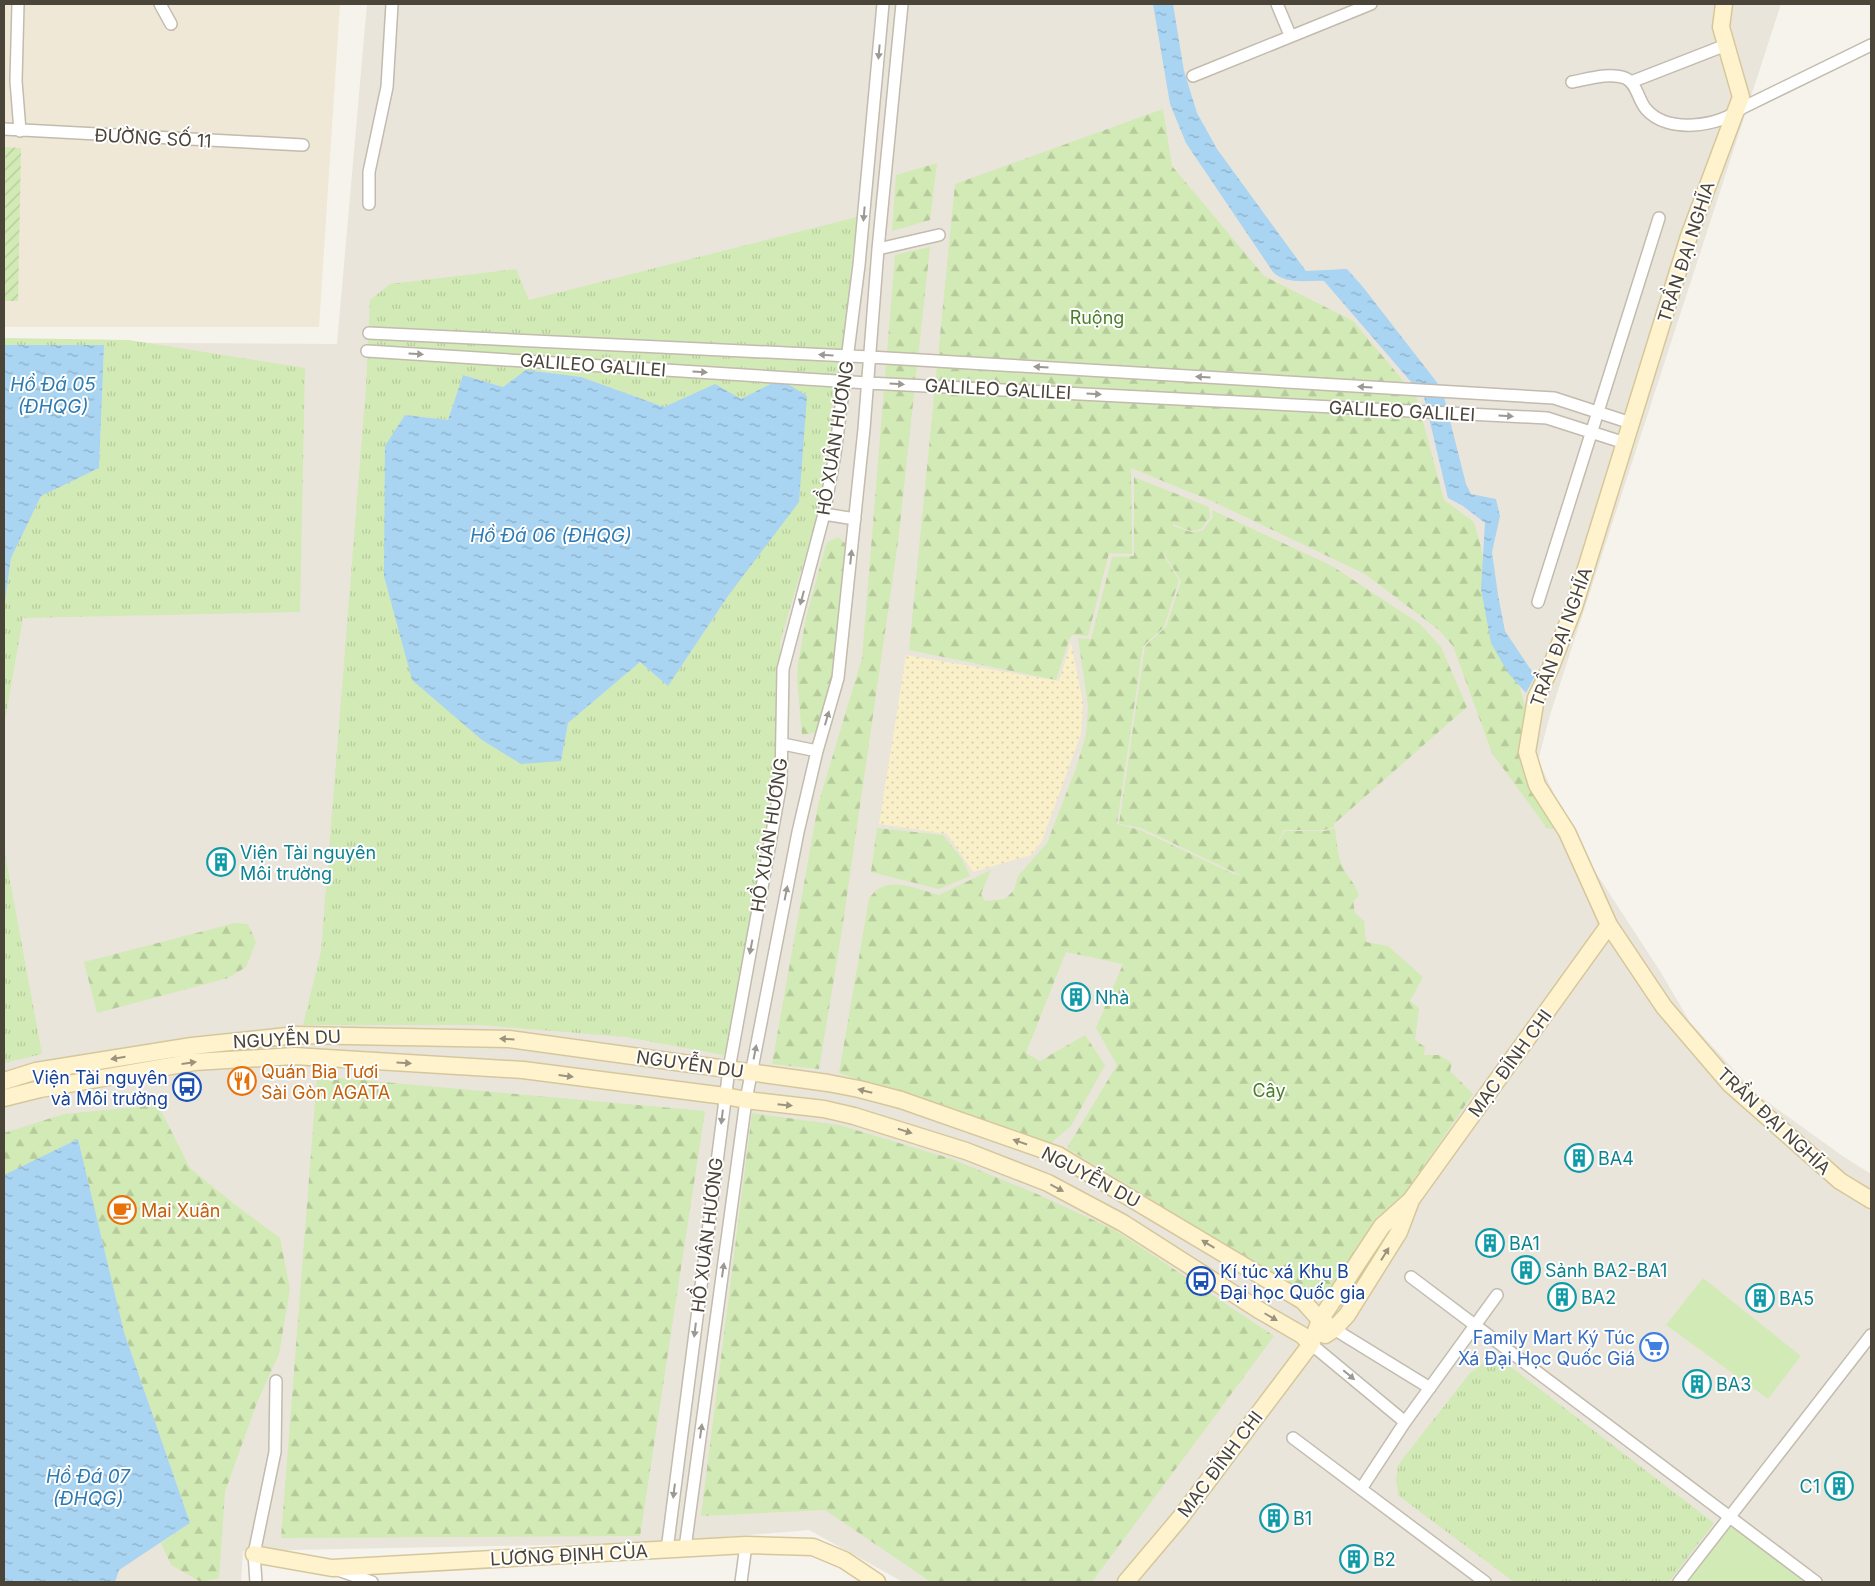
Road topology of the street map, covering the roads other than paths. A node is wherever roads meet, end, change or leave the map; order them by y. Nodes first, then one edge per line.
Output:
1 (18, 4) edge
2 (160, 4) edge
3 (392, 4) edge
4 (883, 4) edge
5 (902, 4) edge
6 (1277, 4) edge
7 (1371, 4) edge
8 (1724, 4) edge
9 (171, 24) dead end
10 (1290, 35) junction
11 (1726, 45) junction
12 (1871, 45) edge
13 (1193, 76) dead end
14 (1572, 82) dead end
15 (1631, 82) junction
16 (1734, 115) junction
17 (4, 129) edge
18 (20, 130) junction
19 (303, 145) dead end
20 (369, 204) dead end
21 (1659, 218) dead end
22 (939, 235) dead end
23 (878, 249) junction
24 (369, 333) dead end
25 (367, 351) dead end
26 (848, 356) junction
27 (870, 357) junction
28 (844, 381) junction
29 (868, 383) junction
30 (1532, 397) junction
31 (1598, 413) junction
32 (1530, 417) junction
33 (1631, 423) junction
34 (1592, 432) junction
35 (1625, 443) junction
36 (824, 514) junction
37 (855, 519) junction
38 (1538, 602) dead end
39 (783, 744) junction
40 (817, 751) junction
41 (1609, 925) junction
42 (296, 1035) junction
43 (294, 1056) junction
44 (728, 1069) junction
45 (751, 1072) junction
46 (4, 1081) edge
47 (828, 1083) junction
48 (725, 1096) junction
49 (4, 1098) edge
50 (746, 1100) junction
51 (824, 1109) junction
52 (1411, 1200) junction
53 (1871, 1200) edge
54 (1411, 1277) dead end
55 (1497, 1295) dead end
56 (1320, 1320) junction
57 (1475, 1325) junction
58 (1334, 1329) junction
59 (1871, 1335) edge
60 (1311, 1344) junction
61 (276, 1381) dead end
62 (1430, 1388) junction
63 (1405, 1422) junction
64 (1293, 1438) dead end
65 (1361, 1489) junction
66 (1730, 1517) junction
67 (746, 1545) junction
68 (686, 1548) junction
69 (667, 1550) junction
70 (254, 1554) junction
71 (332, 1568) junction
72 (256, 1582) edge
73 (372, 1582) edge
74 (741, 1582) edge
75 (876, 1582) edge
76 (1126, 1582) edge
77 (1485, 1582) edge
78 (1679, 1582) edge
79 (1816, 1582) edge

1 - 18 street
2 - 9 street
3 - 20 street
4 -> 26 street, HỒ XUÂN HƯƠNG
5 - 23 street, HỒ XUÂN HƯƠNG
6 - 10 street
7 - 10 street
8 - 11 street, TRẦN ĐẠI NGHĨA
10 - 13 street
11 - 15 street
11 - 16 street, TRẦN ĐẠI NGHĨA
12 - 16 street
14 - 15 street
15 - 16 street
16 - 33 street, TRẦN ĐẠI NGHĨA
17 - 18 street, ĐƯỜNG SỐ 11
18 - 19 street, ĐƯỜNG SỐ 11
21 - 31 street
22 - 23 street
23 - 27 street, HỒ XUÂN HƯƠNG
26 -> 24 street, GALILEO GALILEI
25 -> 28 street, GALILEO GALILEI
26 - 27 street, GALILEO GALILEI
26 - 28 street, HỒ XUÂN HƯƠNG
27 - 29 street, HỒ XUÂN HƯƠNG
30 -> 27 street, GALILEO GALILEI
28 - 29 street, GALILEO GALILEI
28 - 36 street, HỒ XUÂN HƯƠNG
29 -> 32 street, GALILEO GALILEI
29 - 37 street, HỒ XUÂN HƯƠNG
30 - 31 street, GALILEO GALILEI
30 - 32 street
31 - 33 street, GALILEO GALILEI
31 - 34 street
32 - 34 street, GALILEO GALILEI
33 - 35 street, TRẦN ĐẠI NGHĨA
34 - 35 street, GALILEO GALILEI
34 - 38 street
35 - 41 street, TRẦN ĐẠI NGHĨA
36 - 37 street
36 -> 39 street, HỒ XUÂN HƯƠNG
40 -> 37 street, HỒ XUÂN HƯƠNG
39 - 40 street
39 -> 44 street, HỒ XUÂN HƯƠNG
45 -> 40 street, HỒ XUÂN HƯƠNG
41 - 52 street, MẠC ĐĨNH CHI
41 - 53 street, TRẦN ĐẠI NGHĨA
42 - 43 street
44 -> 42 street, NGUYỄN DU
42 -> 46 street, NGUYỄN DU
43 -> 48 street, NGUYỄN DU
49 -> 43 street, NGUYỄN DU
44 - 45 street, NGUYỄN DU
44 - 48 street, HỒ XUÂN HƯƠNG
45 - 47 street, NGUYỄN DU
45 - 50 street, HỒ XUÂN HƯƠNG
47 - 51 street
56 -> 47 street, NGUYỄN DU
48 - 50 street, NGUYỄN DU
48 -> 69 street, HỒ XUÂN HƯƠNG
50 -> 51 street, NGUYỄN DU
68 -> 50 street, HỒ XUÂN HƯƠNG
51 -> 60 street, NGUYỄN DU
52 - 56 street, MẠC ĐĨNH CHI
58 -> 52 street, MẠC ĐĨNH CHI
54 - 57 street
55 - 57 street
56 - 58 street
56 - 60 street, MẠC ĐĨNH CHI
57 - 62 street
57 - 66 street
58 - 60 street, MẠC ĐĨNH CHI
58 - 62 street
59 - 66 street
60 -> 63 street
60 - 76 street, MẠC ĐĨNH CHI
61 - 70 street
62 - 63 street
63 - 65 street
64 - 65 street
65 - 77 street
66 - 78 street
66 - 79 street
67 - 68 street, LƯƠNG ĐỊNH CỦA
67 - 74 street
67 - 75 street, LƯƠNG ĐỊNH CỦA
68 - 69 street, LƯƠNG ĐỊNH CỦA
69 - 71 street, LƯƠNG ĐỊNH CỦA
70 - 71 street, LƯƠNG ĐỊNH CỦA
70 - 72 street
71 - 73 street

